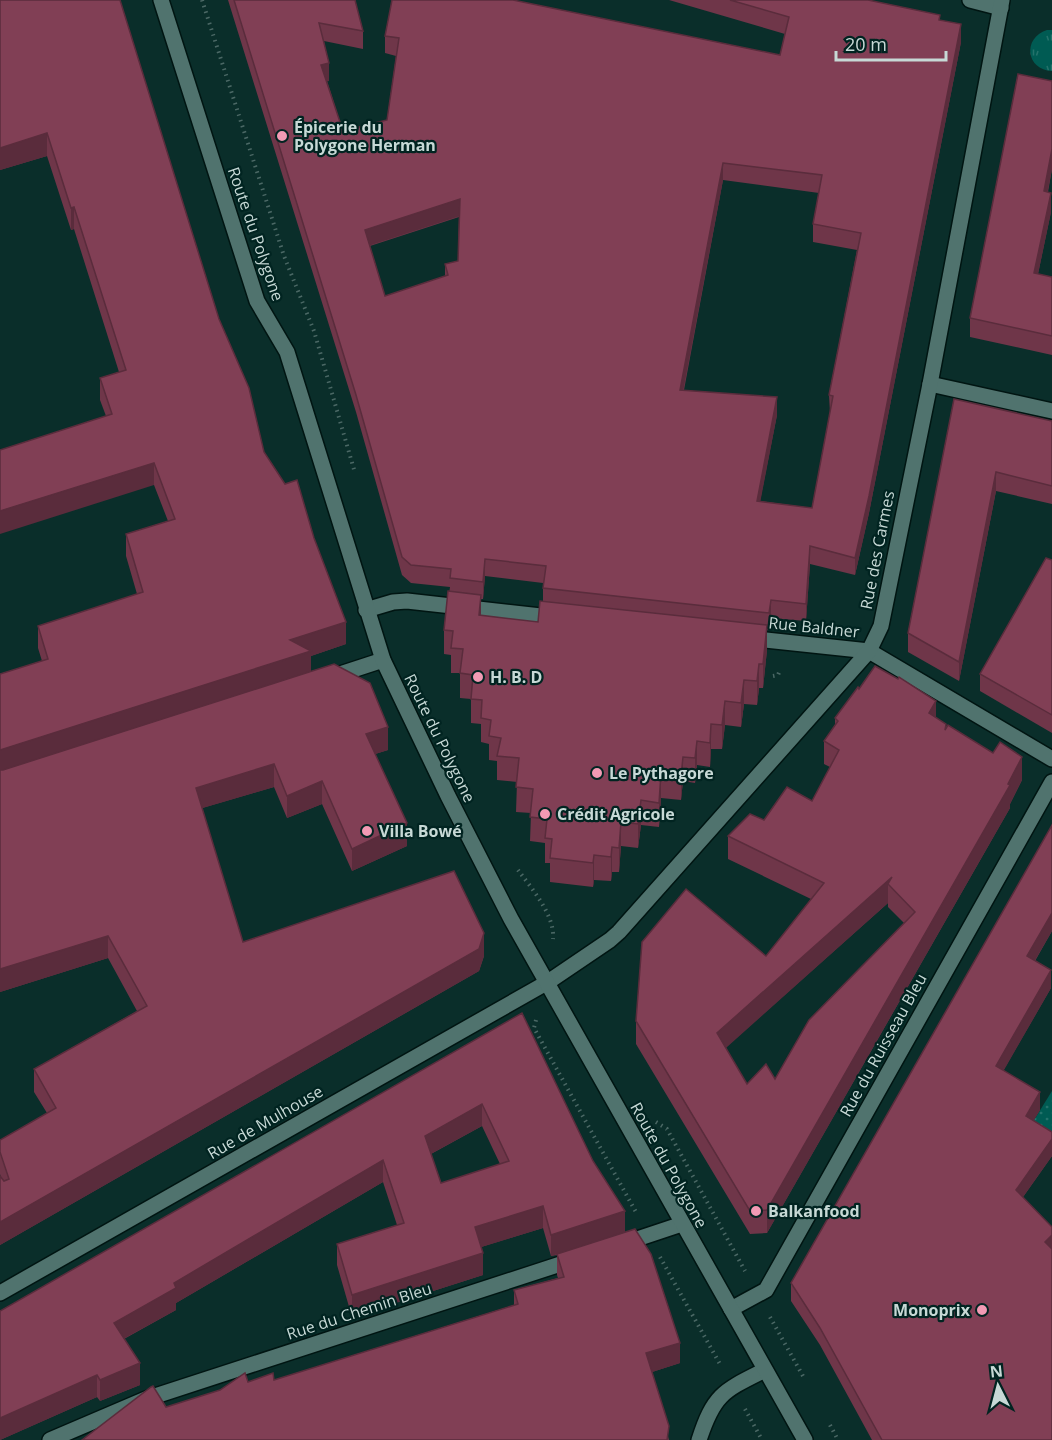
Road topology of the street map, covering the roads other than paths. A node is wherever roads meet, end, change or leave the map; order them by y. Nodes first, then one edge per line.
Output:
1 (161, 0) edge
2 (970, 0) edge
3 (1001, 4) edge
4 (930, 384) junction
5 (1052, 411) edge
6 (366, 610) junction
7 (574, 619) edge
8 (728, 636) edge
9 (869, 651) junction
10 (383, 660) junction
11 (321, 680) edge
12 (1052, 759) edge
13 (1052, 782) edge
14 (546, 979) junction
15 (682, 1224) junction
16 (608, 1249) edge
17 (585, 1256) edge
18 (0, 1293) edge
19 (731, 1309) junction
20 (765, 1370) junction
21 (50, 1440) edge
22 (699, 1440) edge
23 (805, 1440) edge

1 - 6 street, Route du Polygone
2 - 3 street
3 - 4 street, Rue des Carmes
4 - 5 street
4 - 9 street, Rue des Carmes
6 - 7 street
6 - 10 street, Route du Polygone
8 - 9 street, Rue Baldner
9 - 12 street, Rue Baldner
9 - 14 street, Rue des Carmes
10 - 11 street
10 - 14 street, Route du Polygone
13 - 19 street, Rue du Ruisseau Bleu
14 - 15 street, Route du Polygone
14 - 18 street, Rue de Mulhouse
15 - 16 street
15 - 19 street, Route du Polygone
17 - 21 street, Rue du Chemin Bleu
19 - 20 street, Route du Polygone
20 - 22 street
20 - 23 street, Route du Polygone

